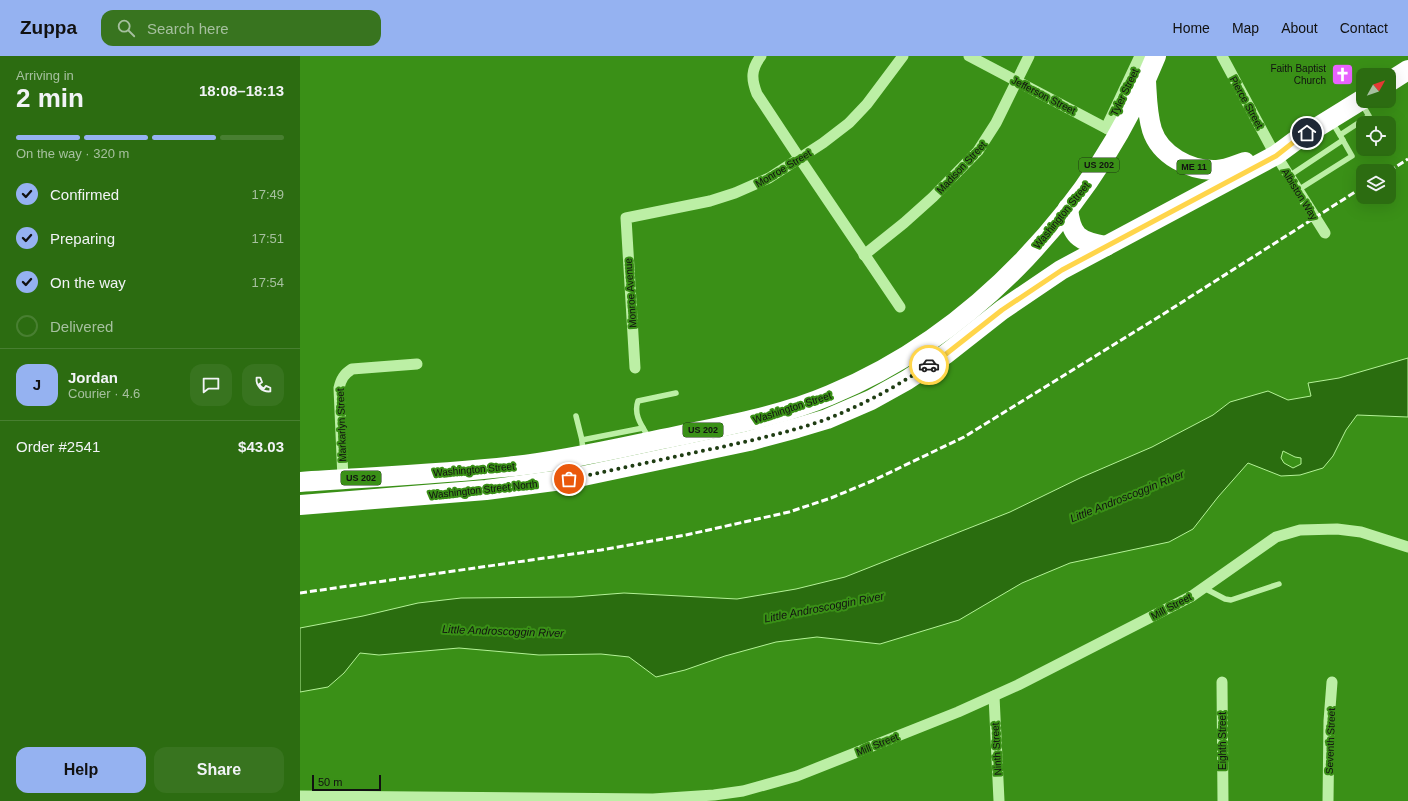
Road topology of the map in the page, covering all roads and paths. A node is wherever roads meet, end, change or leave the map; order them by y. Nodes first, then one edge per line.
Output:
1 (761, 56) edge
2 (903, 56) edge
3 (969, 56) edge
4 (1029, 56) edge
5 (1140, 56) edge
6 (1156, 56) edge
7 (1222, 56) edge
8 (1408, 70) edge
9 (1396, 78) edge
10 (1017, 81) junction
11 (1146, 81) junction
12 (1356, 105) edge
13 (1335, 126) junction
14 (1113, 131) junction
15 (1343, 140) junction
16 (1274, 152) junction
17 (800, 159) junction
18 (1289, 176) junction
19 (1298, 190) junction
20 (1068, 208) junction
21 (626, 218) joint
22 (1324, 233) dead end
23 (1106, 246) junction
24 (864, 255) junction
25 (900, 307) dead end
26 (417, 364) dead end
27 (635, 368) dead end
28 (676, 393) dead end
29 (576, 416) dead end
30 (652, 446) junction
31 (583, 447) junction
32 (343, 479) junction
33 (300, 482) edge
34 (300, 505) edge
35 (1408, 547) edge
36 (1279, 584) dead end
37 (1204, 587) junction
38 (1222, 682) dead end
39 (1332, 682) dead end
40 (994, 696) junction
41 (300, 796) edge
42 (668, 800) edge
43 (999, 801) edge
44 (1222, 801) edge
45 (1328, 801) edge

1 - 17 street
2 - 17 street, Monroe Street
3 - 10 street, Jefferson Street
4 - 10 street, Madison Street
5 - 14 street, Tyler Street
6 - 11 highway, Washington Street / US 202
7 - 16 street, Pierce Street
8 - 9 highway
10 - 14 street, Jefferson Street
10 - 24 street, Madison Street
11 - 14 highway, Washington Street / US 202
11 - 16 highway, ME 11
12 - 13 highway
13 - 15 lane
13 - 16 highway, ME 11
14 - 20 highway, Washington Street / US 202
15 - 18 lane
15 - 19 lane
16 - 18 street, Albiston Way
16 - 23 highway, US 202
17 - 21 street, Monroe Street
17 - 24 street
18 - 19 street, Albiston Way
19 - 22 street, Albiston Way
20 - 23 highway
20 - 30 highway, Washington Street / US 202
21 - 27 street, Monroe Avenue
23 - 30 highway, Washington Street North / US 202
24 - 25 street
26 - 32 street, Markarlyn Street
28 - 30 lane
29 - 31 lane
30 - 31 highway, Washington Street / US 202
30 - 34 highway, Washington Street North / US 202
31 - 32 highway, Washington Street / US 202
32 - 33 highway, Washington Street / US 202
35 - 37 street, Mill Street
36 - 37 lane
37 - 40 street, Mill Street
38 - 44 street, Eighth Street
39 - 45 street, Seventh Street
40 - 42 street, Mill Street
40 - 43 street, Ninth Street
41 - 42 street, Mill Street

